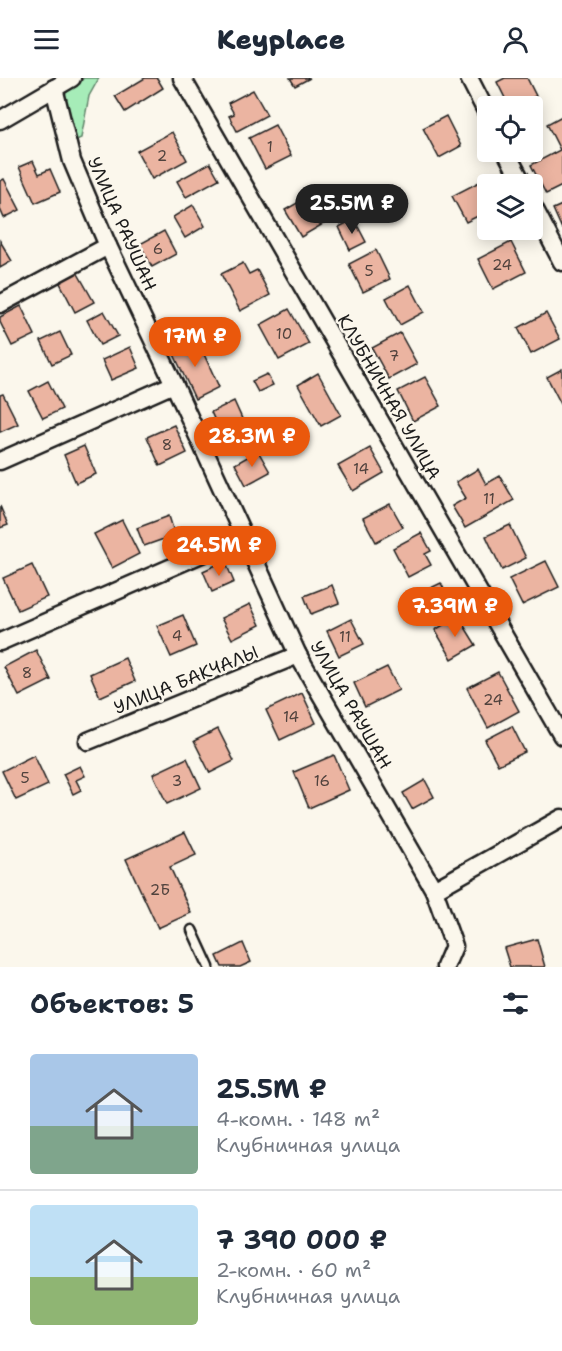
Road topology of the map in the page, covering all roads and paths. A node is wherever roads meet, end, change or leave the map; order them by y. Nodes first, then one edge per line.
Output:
1 (72, 78) edge
2 (182, 78) edge
3 (469, 78) edge
4 (54, 88) junction
5 (478, 96) edge
6 (0, 120) edge
7 (543, 225) edge
8 (108, 246) junction
9 (562, 262) edge
10 (0, 304) edge
11 (174, 384) junction
12 (0, 462) edge
13 (243, 536) junction
14 (0, 642) edge
15 (298, 655) junction
16 (562, 736) edge
17 (88, 741) dead end
18 (562, 818) edge
19 (434, 890) junction
20 (192, 930) dead end
21 (209, 967) edge
22 (445, 967) edge

1 - 4 street
2 - 16 street, КЛУБНИЧНАЯ УЛИЦА
3 - 5 street
4 - 6 street
4 - 8 street, УЛИЦА РАУШАН
7 - 9 street
8 - 10 street
8 - 11 street, УЛИЦА РАУШАН
11 - 12 street
11 - 13 street, УЛИЦА РАУШАН
13 - 14 street
13 - 15 street, УЛИЦА РАУШАН
15 - 17 street, УЛИЦА БАКЧАЛЫ
15 - 19 street, УЛИЦА РАУШАН
18 - 19 street
19 - 22 street, УЛИЦА РАУШАН
20 - 21 lane

